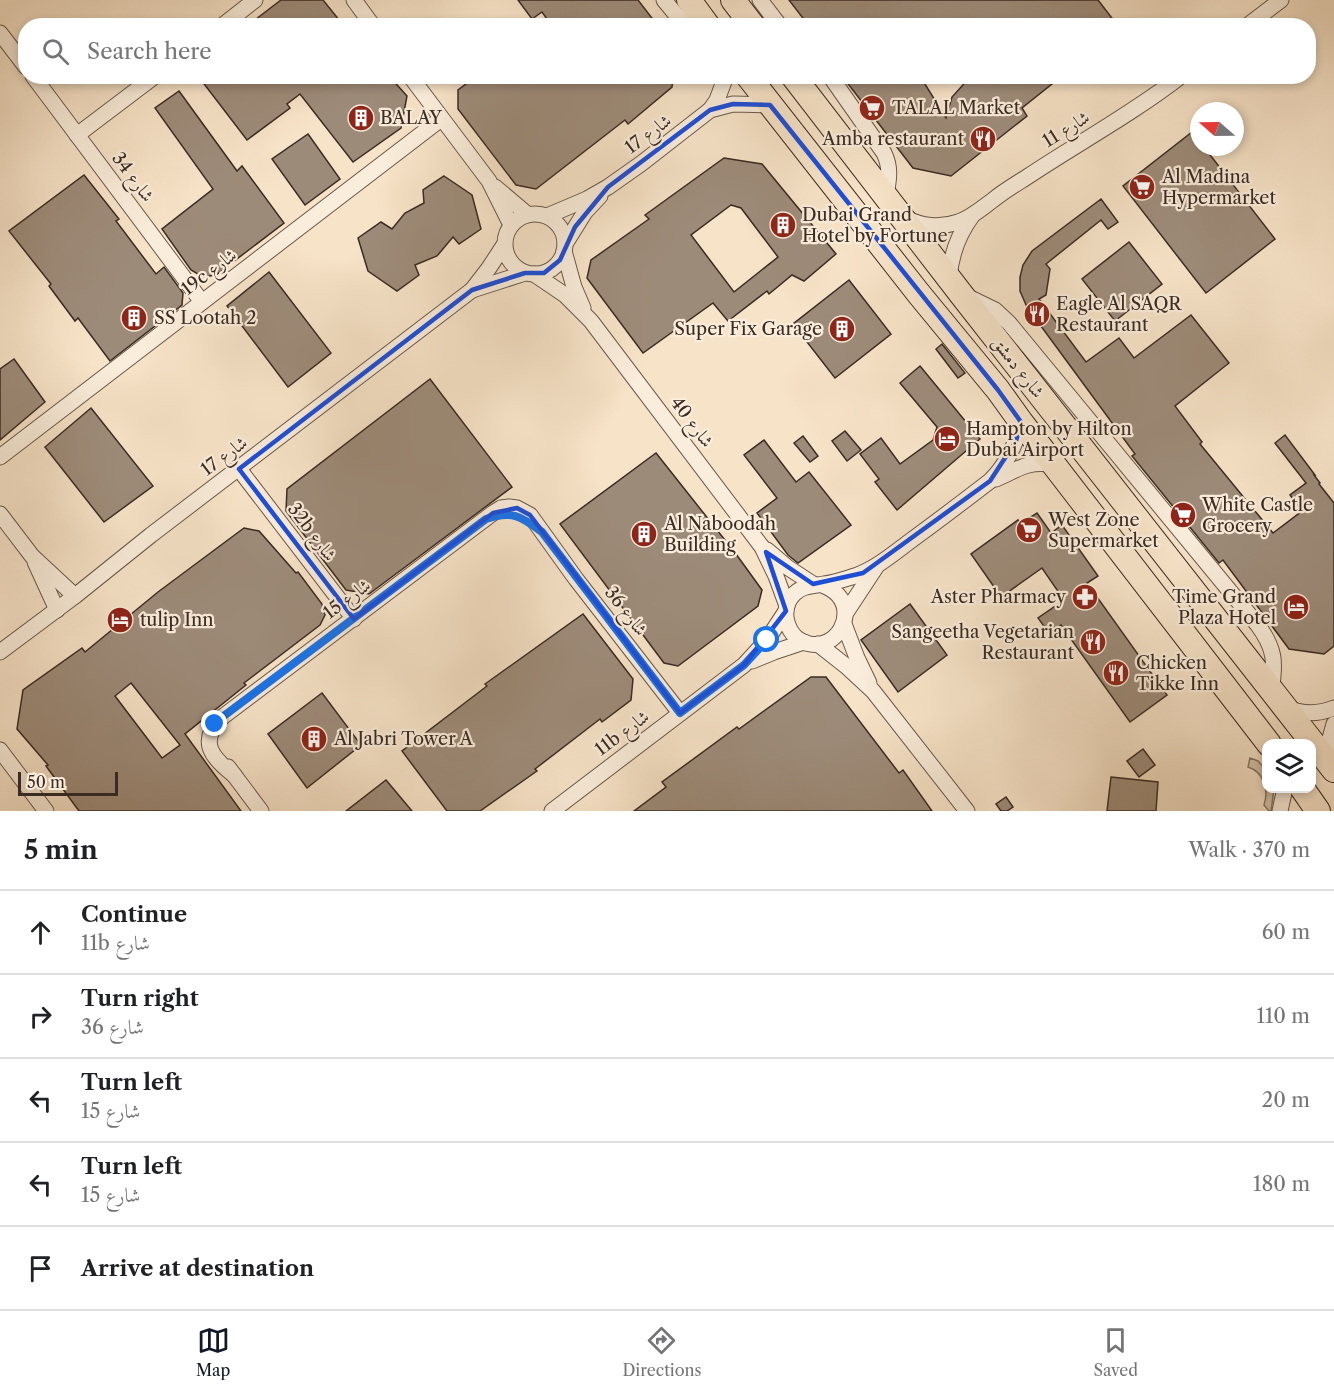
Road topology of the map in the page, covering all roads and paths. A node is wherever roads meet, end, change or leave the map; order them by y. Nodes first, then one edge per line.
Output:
1 (255, 0) edge
2 (354, 0) edge
3 (664, 0) edge
4 (689, 0) edge
5 (733, 0) edge
6 (760, 0) edge
7 (1281, 0) edge
8 (232, 18) edge
9 (367, 18) edge
10 (680, 18) edge
11 (702, 18) edge
12 (747, 18) edge
13 (774, 18) edge
14 (1257, 18) edge
15 (0, 33) edge
16 (18, 57) edge
17 (39, 84) edge
18 (144, 84) edge
19 (416, 84) edge
20 (723, 84) edge
21 (754, 84) edge
22 (799, 84) edge
23 (836, 84) edge
24 (1169, 84) edge
25 (770, 105) junction
26 (710, 110) junction
27 (441, 119) junction
28 (77, 135) junction
29 (489, 181) junction
30 (608, 187) junction
31 (892, 204) junction
32 (527, 214) junction
33 (547, 216) junction
34 (972, 216) junction
35 (511, 225) junction
36 (504, 245) junction
37 (565, 247) junction
38 (530, 273) junction
39 (955, 286) junction
40 (472, 290) junction
41 (202, 302) junction
42 (591, 321) junction
43 (1021, 422) junction
44 (0, 457) edge
45 (1054, 465) junction
46 (239, 469) junction
47 (990, 481) junction
48 (0, 514) edge
49 (542, 532) joint
50 (762, 547) junction
51 (32, 556) junction
52 (876, 567) junction
53 (818, 585) junction
54 (75, 596) junction
55 (786, 608) junction
56 (57, 610) junction
57 (354, 619) junction
58 (844, 619) junction
59 (811, 643) junction
60 (0, 652) edge
61 (744, 665) junction
62 (873, 691) junction
63 (1278, 699) junction
64 (1334, 708) edge
65 (680, 713) junction
66 (1334, 724) edge
67 (1265, 739) edge
68 (0, 750) edge
69 (1331, 767) edge
70 (1284, 793) edge
71 (1305, 793) edge
72 (46, 811) edge
73 (261, 811) edge
74 (552, 811) edge
75 (967, 811) edge
76 (1280, 811) edge
77 (1318, 811) edge

1 - 8 street
2 - 9 street
3 - 10 street
4 - 11 main road
5 - 12 main road
6 - 13 street
7 - 14 street
15 - 16 street
17 - 28 street, شارع 34
18 - 28 street
19 - 27 street
20 - 26 street, شارع 17
21 - 25 main road, شارع دمشق
22 - 31 main road, شارع دمشق
23 - 31 street
24 - 34 street, شارع 11
25 - 26 street, شارع 17
25 - 43 main road, شارع دمشق
26 - 30 street, شارع 17
27 - 29 street
27 - 41 street, 19c شارع
28 - 41 street, شارع 34
29 - 32 street
29 - 35 street
30 - 33 street, شارع 17
30 - 37 street, شارع 17
31 - 34 street, شارع 11
31 - 39 main road, شارع دمشق
32 - 33 street
32 - 35 street
33 - 37 street
34 - 39 street, شارع 11
35 - 36 street
36 - 38 street
36 - 40 street, شارع 17
37 - 38 street
37 - 42 street, شارع 40
38 - 40 street, شارع 17
38 - 42 street, شارع 40
39 - 63 main road, شارع دمشق
40 - 46 street, شارع 17
41 - 44 street, 19c شارع
42 - 50 street, شارع 40
43 - 45 main road, شارع دمشق
43 - 47 street
45 - 47 street
45 - 67 main road, شارع دمشق
46 - 54 street, شارع 17
46 - 57 street, 32b شارع
47 - 52 street
48 - 51 street
49 - 57 street, شارع 15
49 - 65 street, شارع 36
50 - 53 street, شارع 40
50 - 55 street, شارع 40
51 - 54 street
51 - 56 street
52 - 53 street
52 - 58 street
53 - 55 street
53 - 58 street
54 - 56 street, شارع 17
55 - 59 street
55 - 61 street, 11b شارع
56 - 60 street, شارع 17
57 - 73 street, شارع 15
58 - 59 street
58 - 62 street
59 - 61 street, 11b شارع
59 - 62 street
61 - 65 street, 11b شارع
62 - 75 street
63 - 64 street
63 - 69 main road, شارع دمشق
65 - 74 street, 11b شارع
66 - 69 street
68 - 72 street
70 - 76 street
71 - 77 main road

